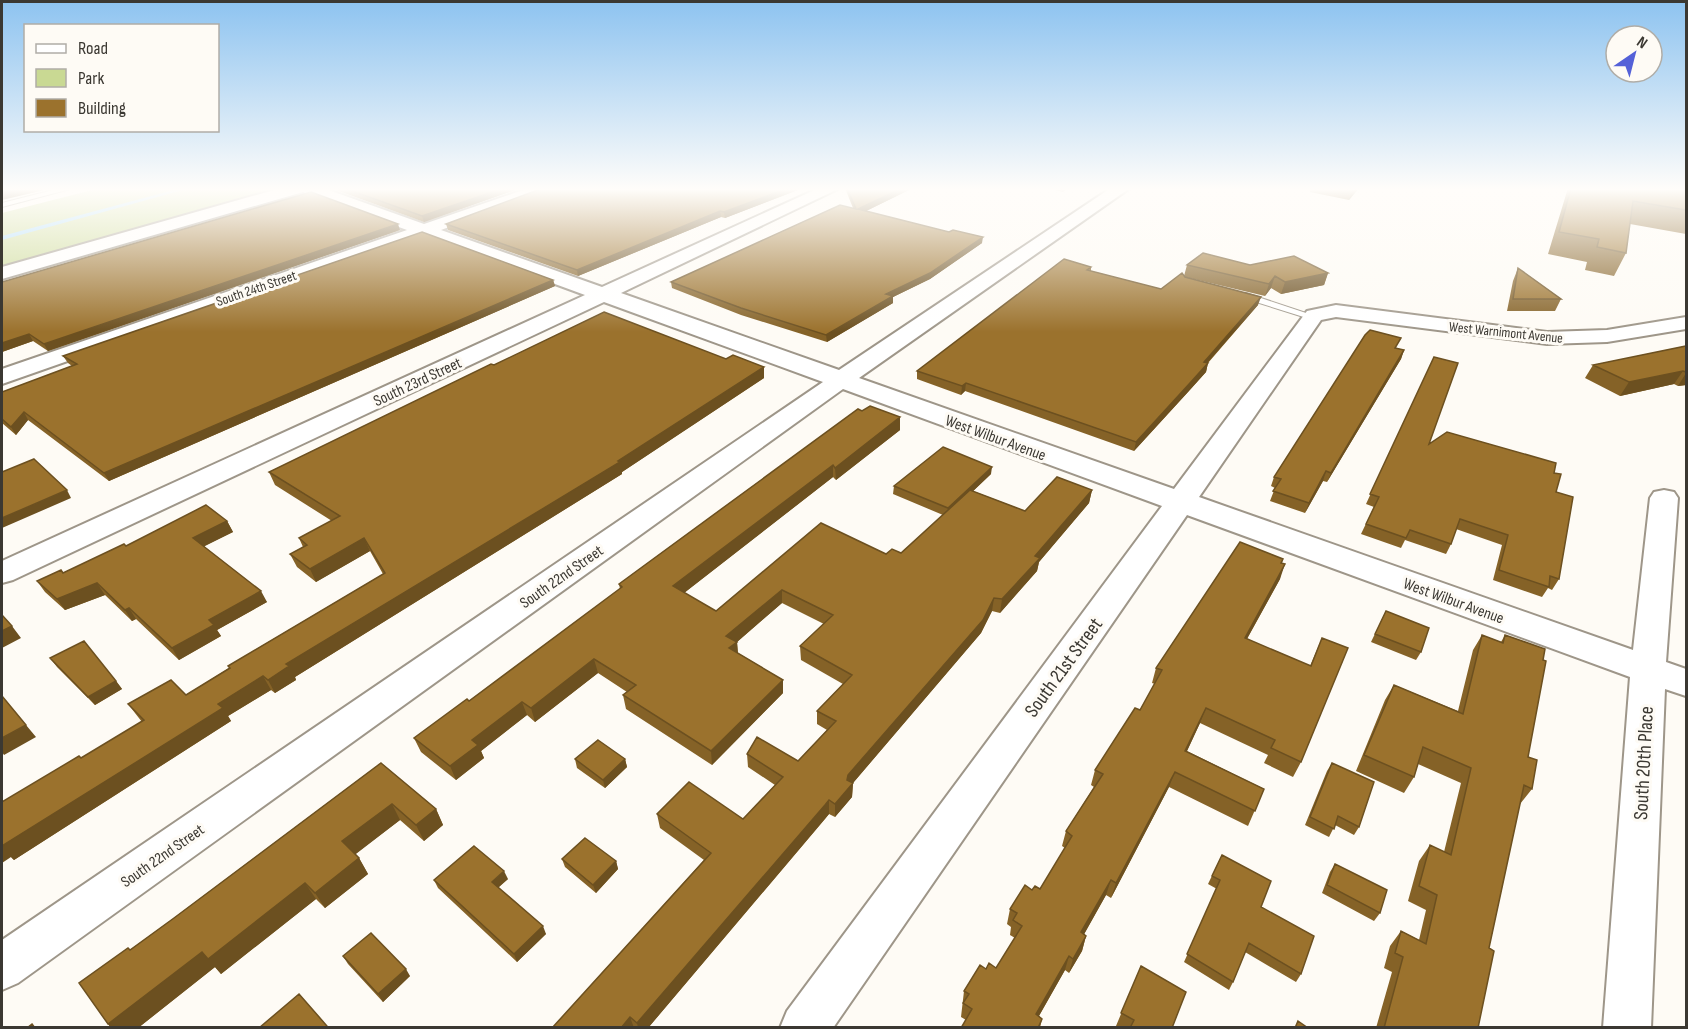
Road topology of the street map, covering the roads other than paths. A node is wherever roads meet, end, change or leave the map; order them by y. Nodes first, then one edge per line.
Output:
1 (131, 236) edge
2 (406, 236) edge
3 (439, 236) edge
4 (730, 236) edge
5 (1052, 236) edge
6 (2, 273) edge
7 (1228, 291) edge
8 (602, 296) junction
9 (1319, 315) junction
10 (1686, 323) edge
11 (2, 377) edge
12 (840, 381) junction
13 (1664, 498) dead end
14 (1181, 502) junction
15 (2, 573) edge
16 (1648, 669) junction
17 (1686, 683) edge
18 (2, 967) edge
19 (804, 1028) edge
20 (1627, 1028) edge

1 - 6 street
2 - 11 street, South 24th Street
3 - 8 street, West Wilbur Avenue
4 - 8 street, South 23rd Street
5 - 12 street, South 22nd Street
7 - 9 lane
8 - 12 street, West Wilbur Avenue
8 - 15 street, South 23rd Street
9 - 10 street, West Warnimont Avenue
9 - 14 street, South 21st Street
12 - 14 street, West Wilbur Avenue
12 - 18 street, South 22nd Street
13 - 16 street, South 20th Place
14 - 16 street, West Wilbur Avenue
14 - 19 street, South 21st Street
16 - 17 street, West Wilbur Avenue
16 - 20 street, South 20th Place

